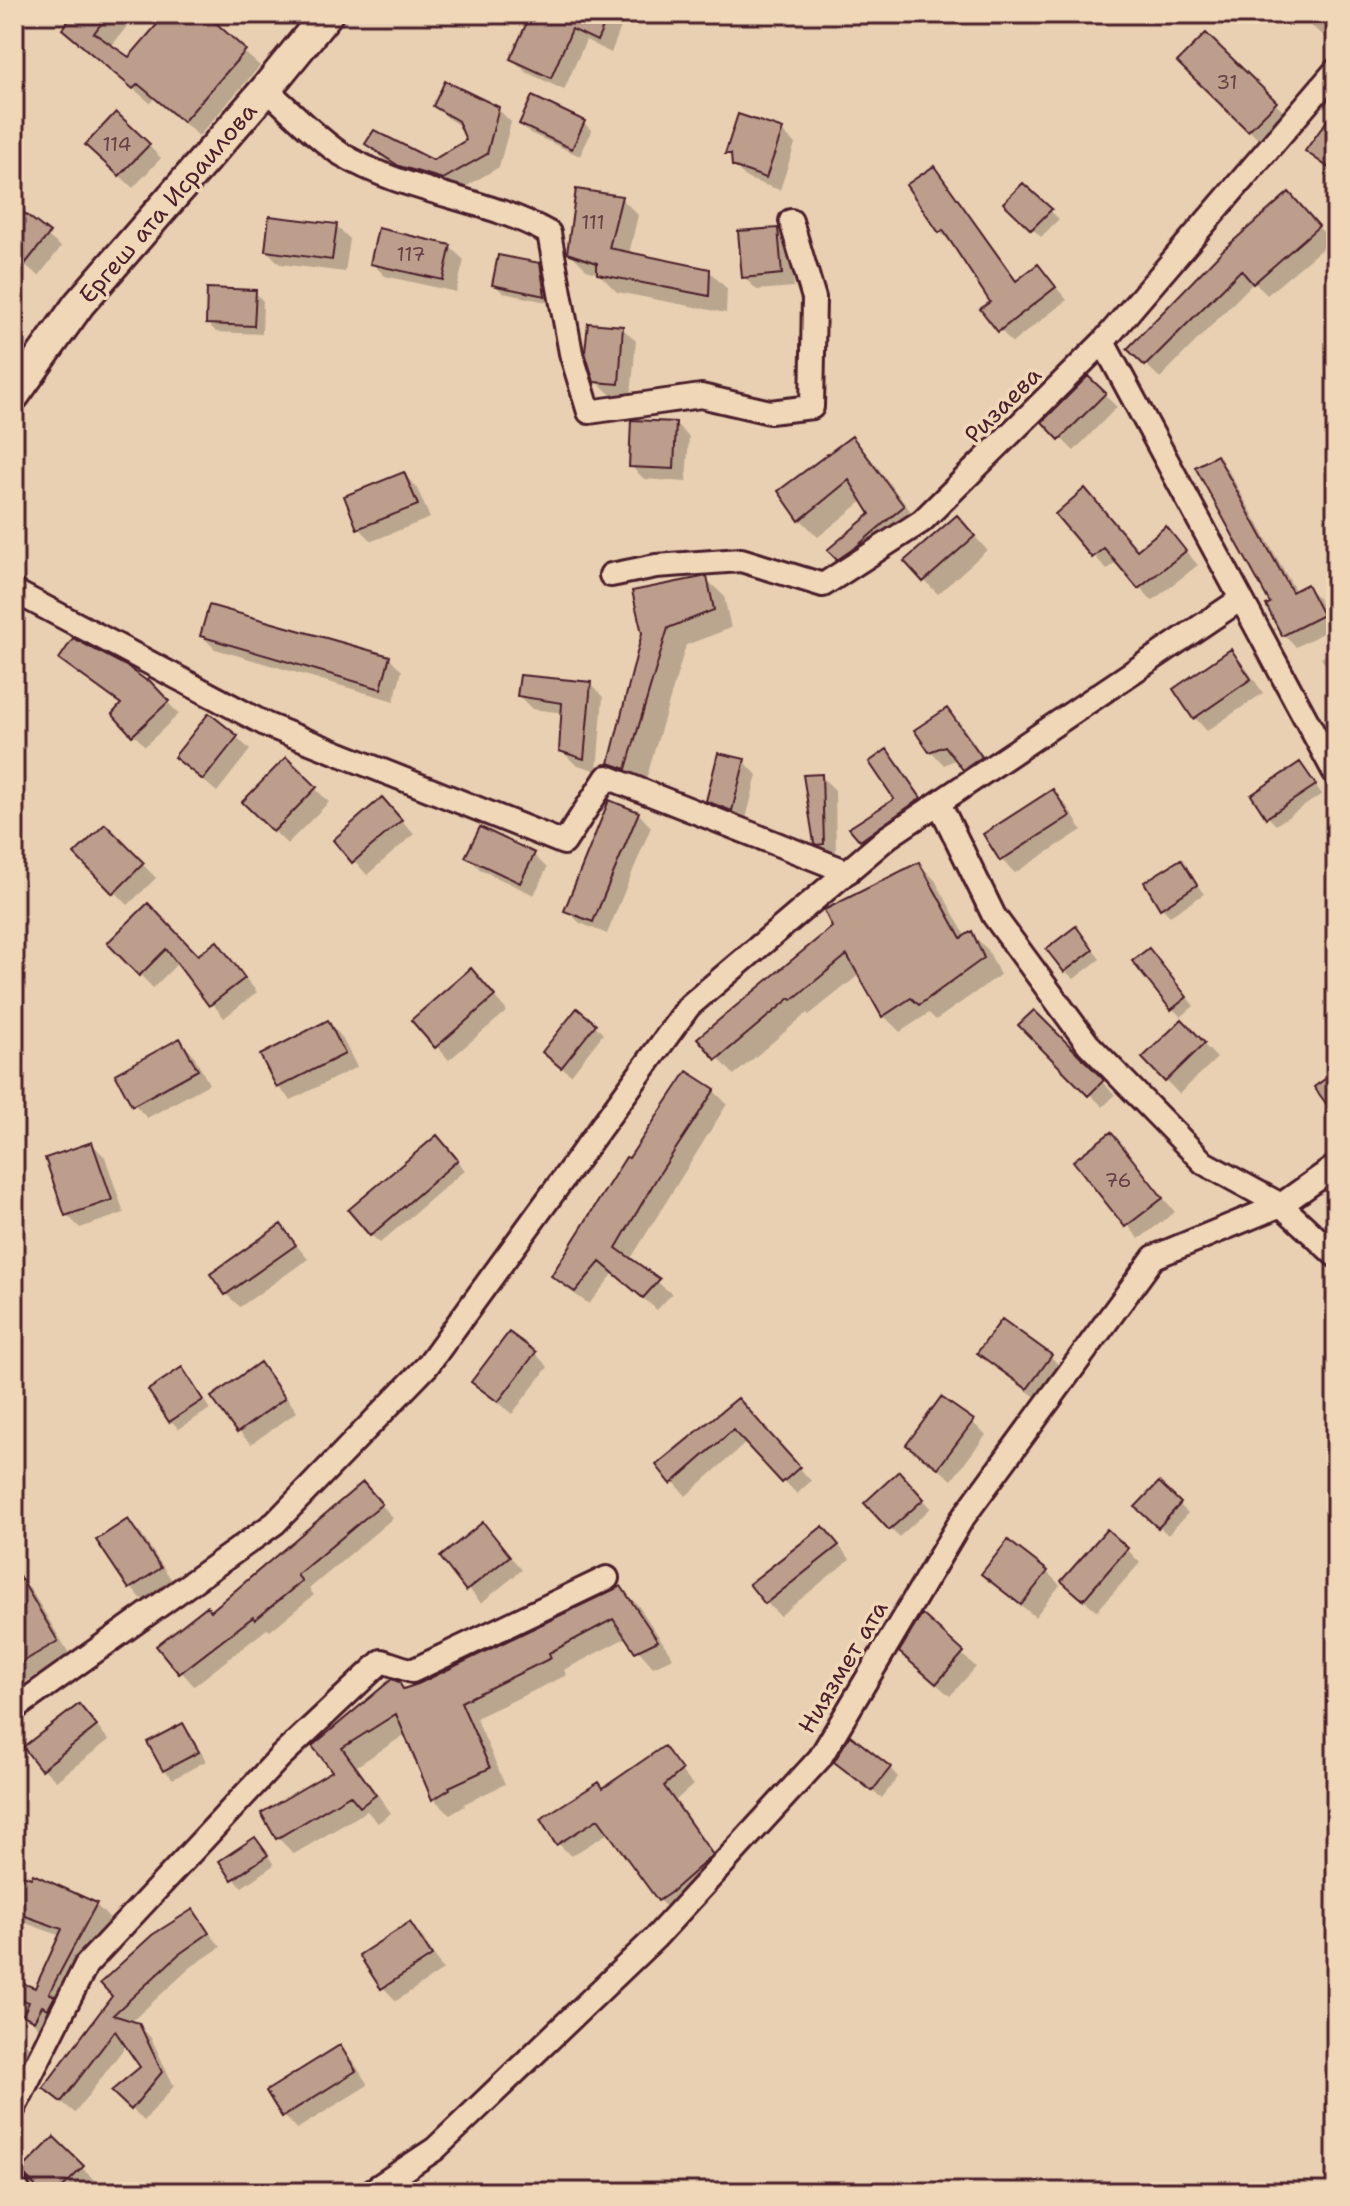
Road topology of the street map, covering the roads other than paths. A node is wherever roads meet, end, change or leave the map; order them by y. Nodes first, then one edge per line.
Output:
1 (323, 15) edge
2 (1336, 70) edge
3 (266, 89) junction
4 (791, 221) dead end
5 (1103, 342) junction
6 (14, 395) edge
7 (611, 575) dead end
8 (14, 591) edge
9 (1241, 599) junction
10 (1336, 775) edge
11 (939, 803) junction
12 (848, 872) junction
13 (1336, 1166) edge
14 (1281, 1205) junction
15 (1336, 1256) edge
16 (607, 1578) dead end
17 (14, 1709) edge
18 (14, 2108) edge
19 (14, 2184) edge
20 (19, 2192) edge
21 (370, 2192) edge

1 - 3 main road, Ергеш ата Исраилова
2 - 5 street, Ризаева
3 - 4 street
3 - 6 main road, Ергеш ата Исраилова
5 - 7 street, Ризаева
5 - 9 street
8 - 12 street
9 - 10 street
9 - 11 street
11 - 12 street
11 - 14 street
12 - 17 street
13 - 14 street, Ниязмет ата
14 - 15 street
14 - 21 street, Ниязмет ата
16 - 18 street
19 - 20 street

